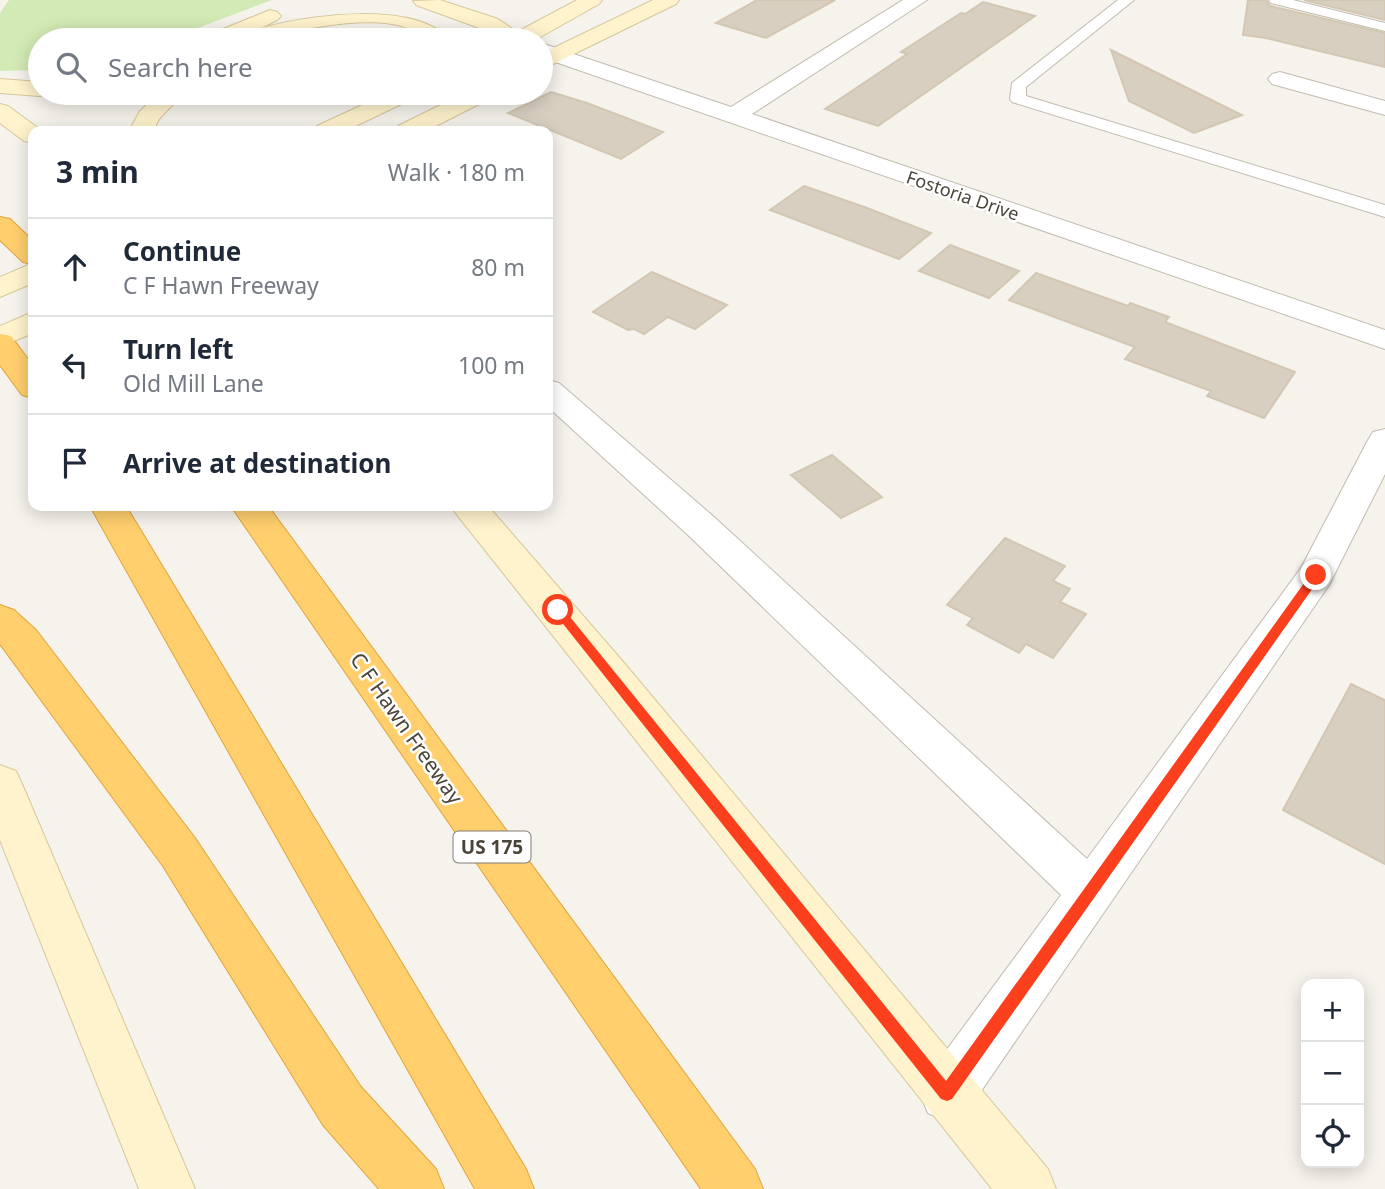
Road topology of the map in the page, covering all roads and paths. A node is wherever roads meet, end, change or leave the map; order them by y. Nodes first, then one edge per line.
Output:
1 (348, 0) edge
2 (480, 0) edge
3 (592, 0) edge
4 (669, 0) edge
5 (917, 0) edge
6 (1127, 0) edge
7 (1276, 0) edge
8 (416, 6) edge
9 (1385, 27) edge
10 (244, 28) edge
11 (276, 28) edge
12 (432, 28) edge
13 (455, 28) edge
14 (497, 28) edge
15 (540, 28) edge
16 (553, 53) edge
17 (553, 58) edge
18 (1280, 79) dead end
19 (0, 86) edge
20 (28, 88) edge
21 (160, 105) edge
22 (381, 105) edge
23 (459, 105) edge
24 (1385, 108) edge
25 (0, 111) edge
26 (733, 116) junction
27 (144, 126) edge
28 (337, 126) edge
29 (417, 126) edge
30 (28, 132) edge
31 (1385, 211) edge
32 (0, 226) edge
33 (28, 251) edge
34 (28, 274) edge
35 (0, 288) edge
36 (28, 324) edge
37 (0, 340) edge
38 (1385, 340) edge
39 (28, 381) edge
40 (553, 394) edge
41 (1385, 440) edge
42 (111, 511) edge
43 (253, 511) edge
44 (472, 511) edge
45 (0, 620) edge
46 (0, 784) edge
47 (1090, 892) junction
48 (947, 1094) junction
49 (167, 1189) edge
50 (416, 1189) edge
51 (506, 1189) edge
52 (735, 1189) edge
53 (1028, 1189) edge

1 - 10 main road
2 - 8 main road
3 - 15 main road
4 - 16 main road
5 - 26 street
6 - 31 lane
7 - 9 lane
8 - 11 main road
8 - 12 main road
8 - 13 main road
8 - 14 main road
17 - 26 street, Fostoria Drive
18 - 24 street
19 - 20 main road
21 - 27 main road
22 - 28 main road
23 - 29 main road
25 - 30 main road
26 - 38 street, Fostoria Drive
32 - 33 highway
34 - 35 main road
36 - 37 main road
37 - 39 highway
40 - 47 street
41 - 47 street
42 - 51 highway
43 - 52 highway, C F Hawn Freeway / US 175
44 - 48 main road
45 - 50 highway
46 - 49 main road
47 - 48 street
48 - 53 main road

